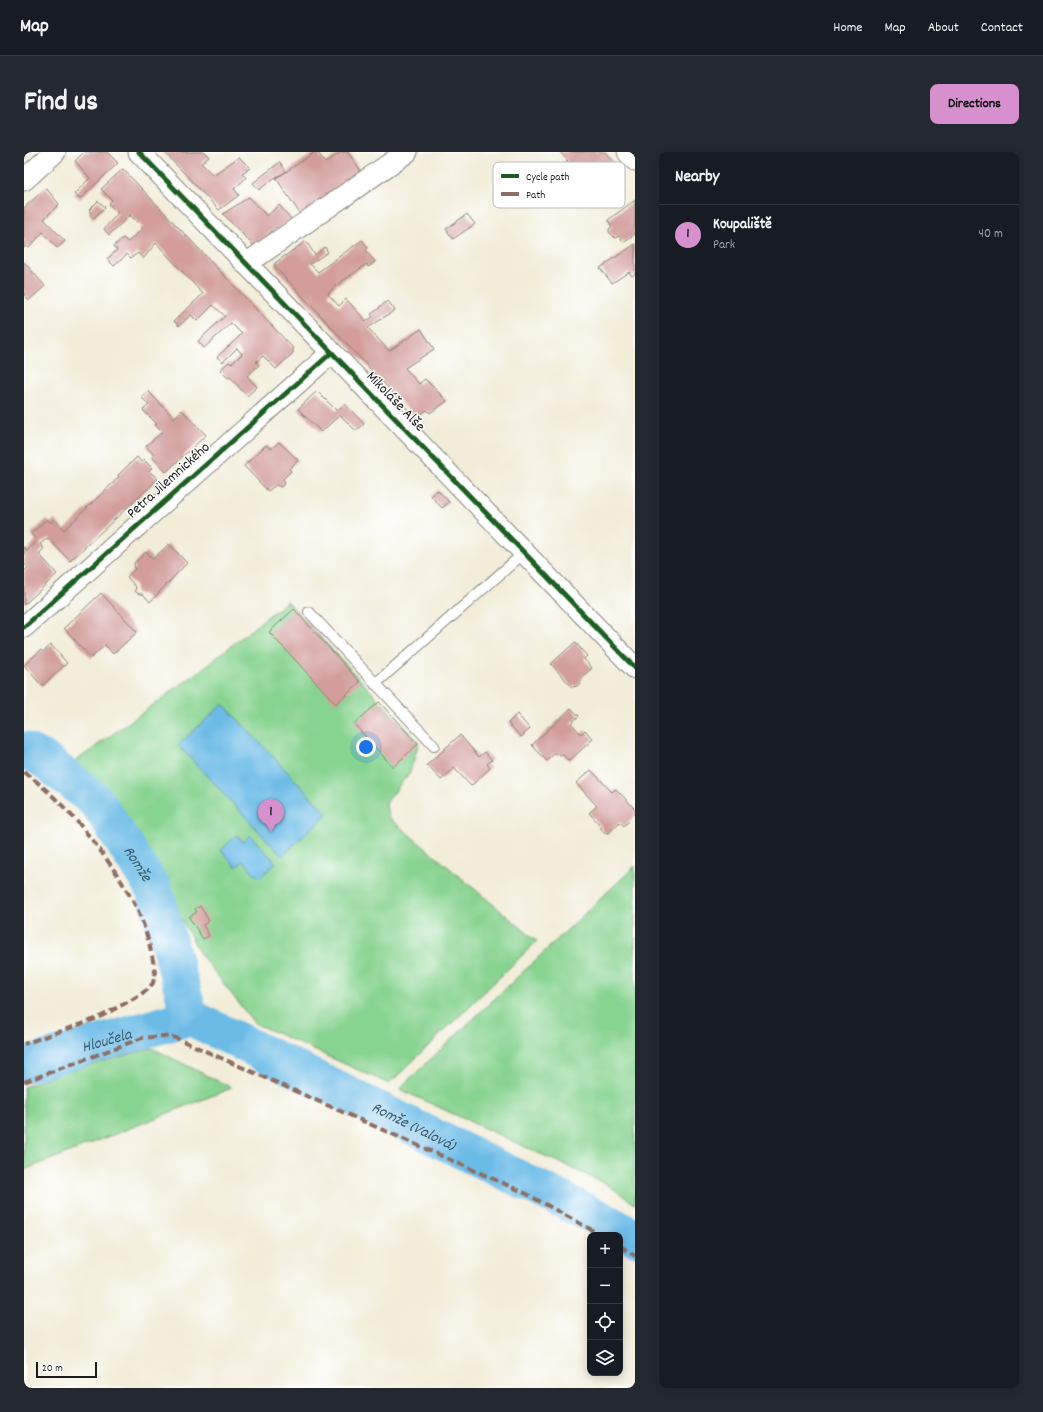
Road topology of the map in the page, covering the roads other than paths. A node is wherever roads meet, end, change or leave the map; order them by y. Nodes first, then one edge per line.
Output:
1 (55, 152) edge
2 (138, 152) edge
3 (407, 152) edge
4 (628, 152) edge
5 (635, 160) edge
6 (24, 180) edge
7 (246, 264) junction
8 (330, 354) junction
9 (525, 552) junction
10 (309, 612) dead end
11 (24, 627) edge
12 (635, 668) edge
13 (376, 684) junction
14 (434, 746) dead end

1 - 6 street
2 - 7 street, Mikoláše Alše
3 - 7 street
4 - 5 street
7 - 8 street, Mikoláše Alše
8 - 9 street, Mikoláše Alše
8 - 11 street, Petra Jilemnického
9 - 12 street, Mikoláše Alše
9 - 13 lane
10 - 13 lane
13 - 14 lane

